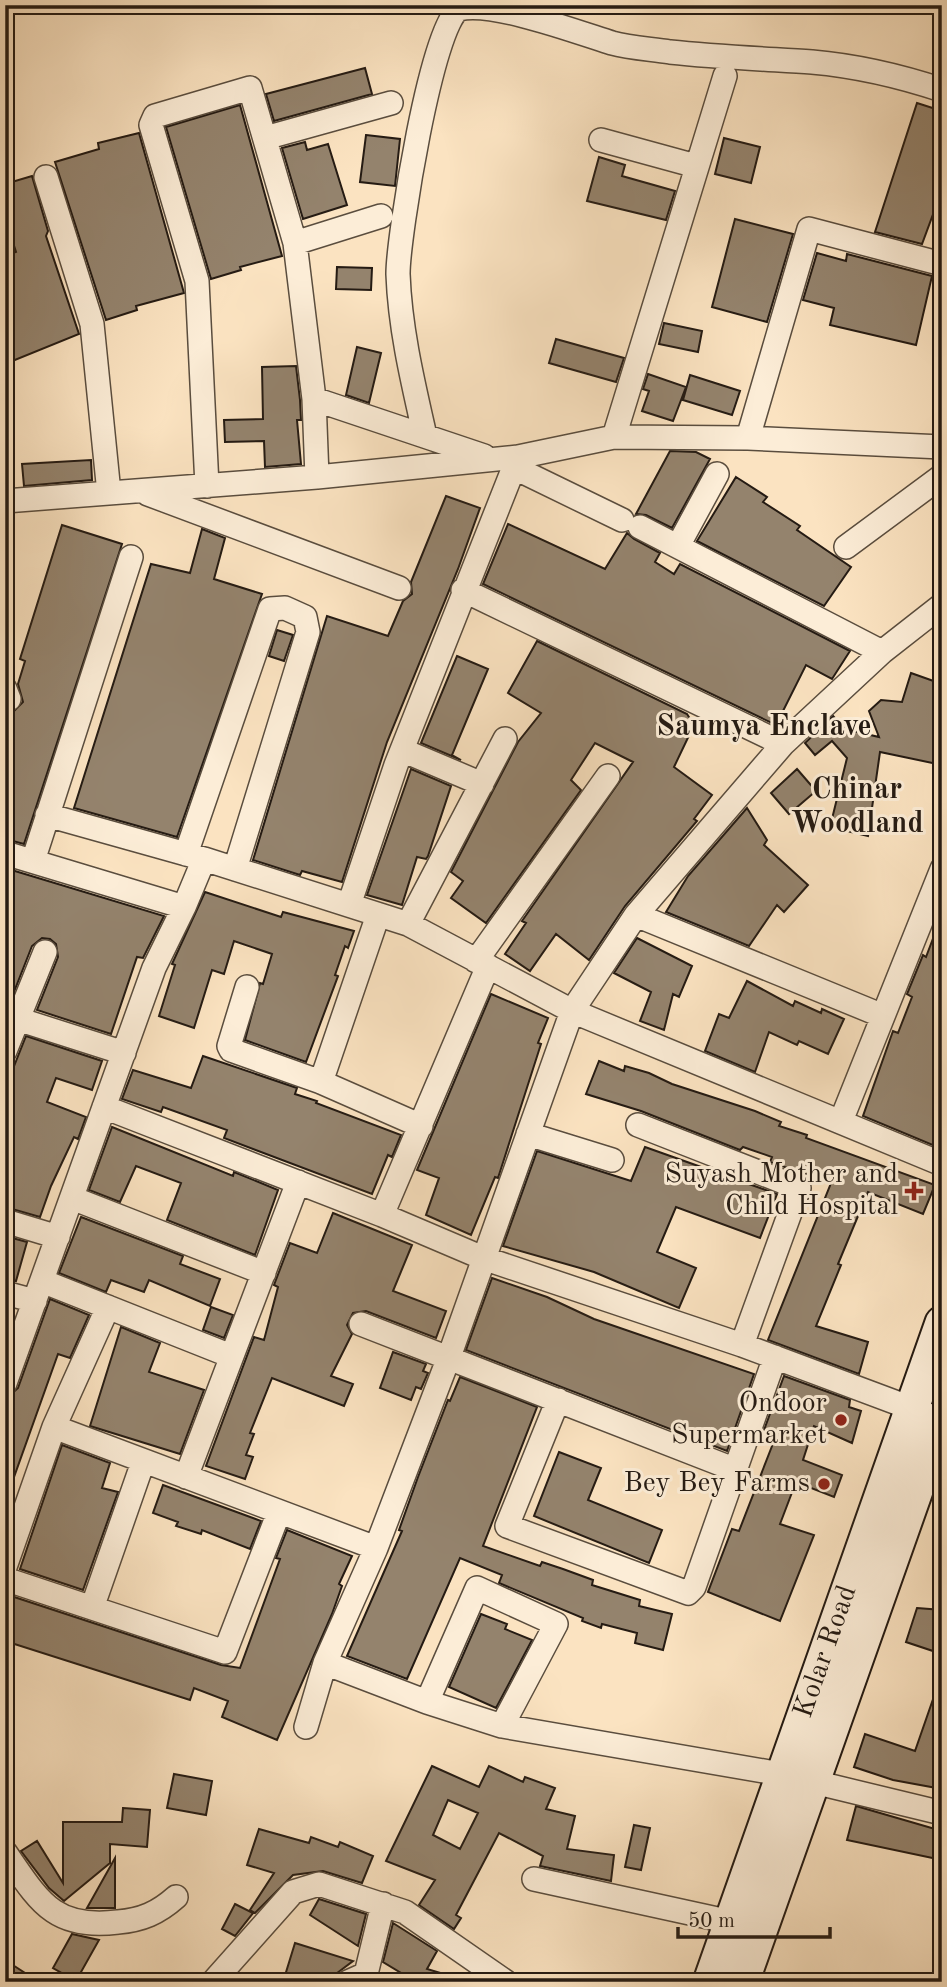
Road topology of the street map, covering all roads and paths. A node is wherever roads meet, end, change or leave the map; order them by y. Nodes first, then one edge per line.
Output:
1 (725, 76) dead end
2 (942, 89) edge
3 (391, 103) dead end
4 (265, 138) junction
5 (601, 140) dead end
6 (696, 166) junction
7 (46, 177) dead end
8 (381, 216) dead end
9 (295, 243) junction
10 (942, 264) edge
11 (314, 399) junction
12 (425, 436) junction
13 (614, 437) junction
14 (748, 438) junction
15 (942, 447) edge
16 (489, 458) junction
17 (517, 463) junction
18 (716, 474) dead end
19 (942, 476) edge
20 (317, 477) junction
21 (207, 486) junction
22 (138, 491) junction
23 (109, 492) junction
24 (5, 501) edge
25 (678, 547) junction
26 (846, 547) dead end
27 (131, 557) dead end
28 (399, 588) dead end
29 (463, 590) junction
30 (942, 605) edge
31 (882, 652) junction
32 (505, 739) dead end
33 (783, 744) junction
34 (402, 750) junction
35 (608, 776) dead end
36 (482, 784) junction
37 (47, 815) junction
38 (5, 853) edge
39 (195, 857) junction
40 (33, 861) junction
41 (235, 869) junction
42 (942, 869) edge
43 (349, 905) junction
44 (184, 907) junction
45 (378, 915) junction
46 (636, 915) junction
47 (408, 924) junction
48 (45, 952) dead end
49 (482, 963) junction
50 (247, 987) dead end
51 (572, 1011) junction
52 (883, 1016) junction
53 (11, 1017) edge
54 (5, 1051) edge
55 (124, 1053) junction
56 (321, 1082) junction
57 (104, 1107) junction
58 (841, 1121) junction
59 (638, 1125) dead end
60 (421, 1126) junction
61 (528, 1134) junction
62 (612, 1160) dead end
63 (942, 1164) edge
64 (298, 1182) junction
65 (72, 1198) junction
66 (382, 1215) junction
67 (5, 1221) edge
68 (58, 1237) junction
69 (483, 1258) junction
70 (264, 1273) junction
71 (38, 1291) junction
72 (5, 1293) edge
73 (108, 1307) junction
74 (942, 1323) edge
75 (361, 1324) dead end
76 (742, 1345) junction
77 (231, 1356) junction
78 (449, 1357) junction
79 (775, 1357) junction
80 (5, 1383) edge
81 (558, 1399) junction
82 (932, 1415) edge
83 (54, 1426) junction
84 (143, 1462) junction
85 (736, 1470) junction
86 (933, 1473) edge
87 (186, 1477) junction
88 (279, 1512) junction
89 (376, 1548) junction
90 (5, 1567) edge
91 (5, 1579) edge
92 (92, 1608) junction
93 (325, 1663) junction
94 (427, 1702) junction
95 (502, 1726) junction
96 (306, 1727) dead end
97 (796, 1778) junction
98 (942, 1814) edge
99 (5, 1852) edge
100 (534, 1879) dead end
101 (176, 1897) dead end
102 (383, 1905) junction
103 (731, 1922) junction
104 (213, 1982) edge
105 (348, 1982) edge
106 (506, 1982) edge
107 (710, 1982) edge
108 (741, 1982) edge

1 - 6 street
2 - 12 street
3 - 4 street
4 - 9 street
4 - 21 street
5 - 6 street
6 - 13 street
7 - 23 street
8 - 9 street
9 - 11 street
10 - 14 street
11 - 12 street
11 - 20 street
12 - 16 street
13 - 14 street
13 - 17 street
14 - 15 street
16 - 17 street
16 - 20 street
17 - 25 street
17 - 29 street
18 - 25 street
19 - 26 street
20 - 21 street
21 - 22 street
22 - 23 street
22 - 28 street
23 - 24 street
25 - 31 street
27 - 37 street
29 - 33 street
29 - 34 street
30 - 31 street
31 - 33 street
32 - 36 street
33 - 46 street
34 - 36 street
34 - 43 street
35 - 49 street
36 - 47 street
37 - 39 street
37 - 40 street
38 - 40 street
39 - 41 street
39 - 41 street
39 - 44 street
40 - 44 street
41 - 43 street
42 - 52 street
43 - 45 street
44 - 55 street
45 - 47 street
45 - 56 street
46 - 51 street
46 - 52 street
47 - 49 street
48 - 53 street
49 - 51 street
49 - 60 street
50 - 56 street
51 - 58 street
51 - 61 street
52 - 58 street
53 - 54 street
53 - 55 street
55 - 57 street
56 - 60 street
57 - 64 street
57 - 65 street
58 - 63 street
59 - 76 street
60 - 66 street
61 - 62 street
61 - 69 street
64 - 66 street
64 - 70 street
65 - 68 street
65 - 70 street
66 - 69 street
67 - 68 street
68 - 71 street
69 - 76 street
69 - 78 street
70 - 77 street
71 - 72 street
71 - 73 street
71 - 80 street
73 - 77 street
73 - 83 street
74 - 82 main road, Kolar Road
75 - 78 street
76 - 79 street
77 - 87 street
78 - 81 street
78 - 89 street
79 - 82 street
79 - 85 street
81 - 85 street
81 - 85 street
82 - 86 main road, Kolar Road
82 - 97 main road, Kolar Road
83 - 84 street
83 - 90 street
84 - 87 street
84 - 92 street
86 - 97 main road, Kolar Road
87 - 88 street
88 - 89 street
88 - 92 street
89 - 93 street
91 - 92 street
93 - 94 street
93 - 96 street
94 - 95 street
94 - 95 street
95 - 97 street
97 - 98 street
97 - 103 main road, Kolar Road
97 - 108 main road, Kolar Road
99 - 101 street
100 - 103 street
102 - 104 street
102 - 105 street
102 - 106 street
103 - 107 main road, Kolar Road

